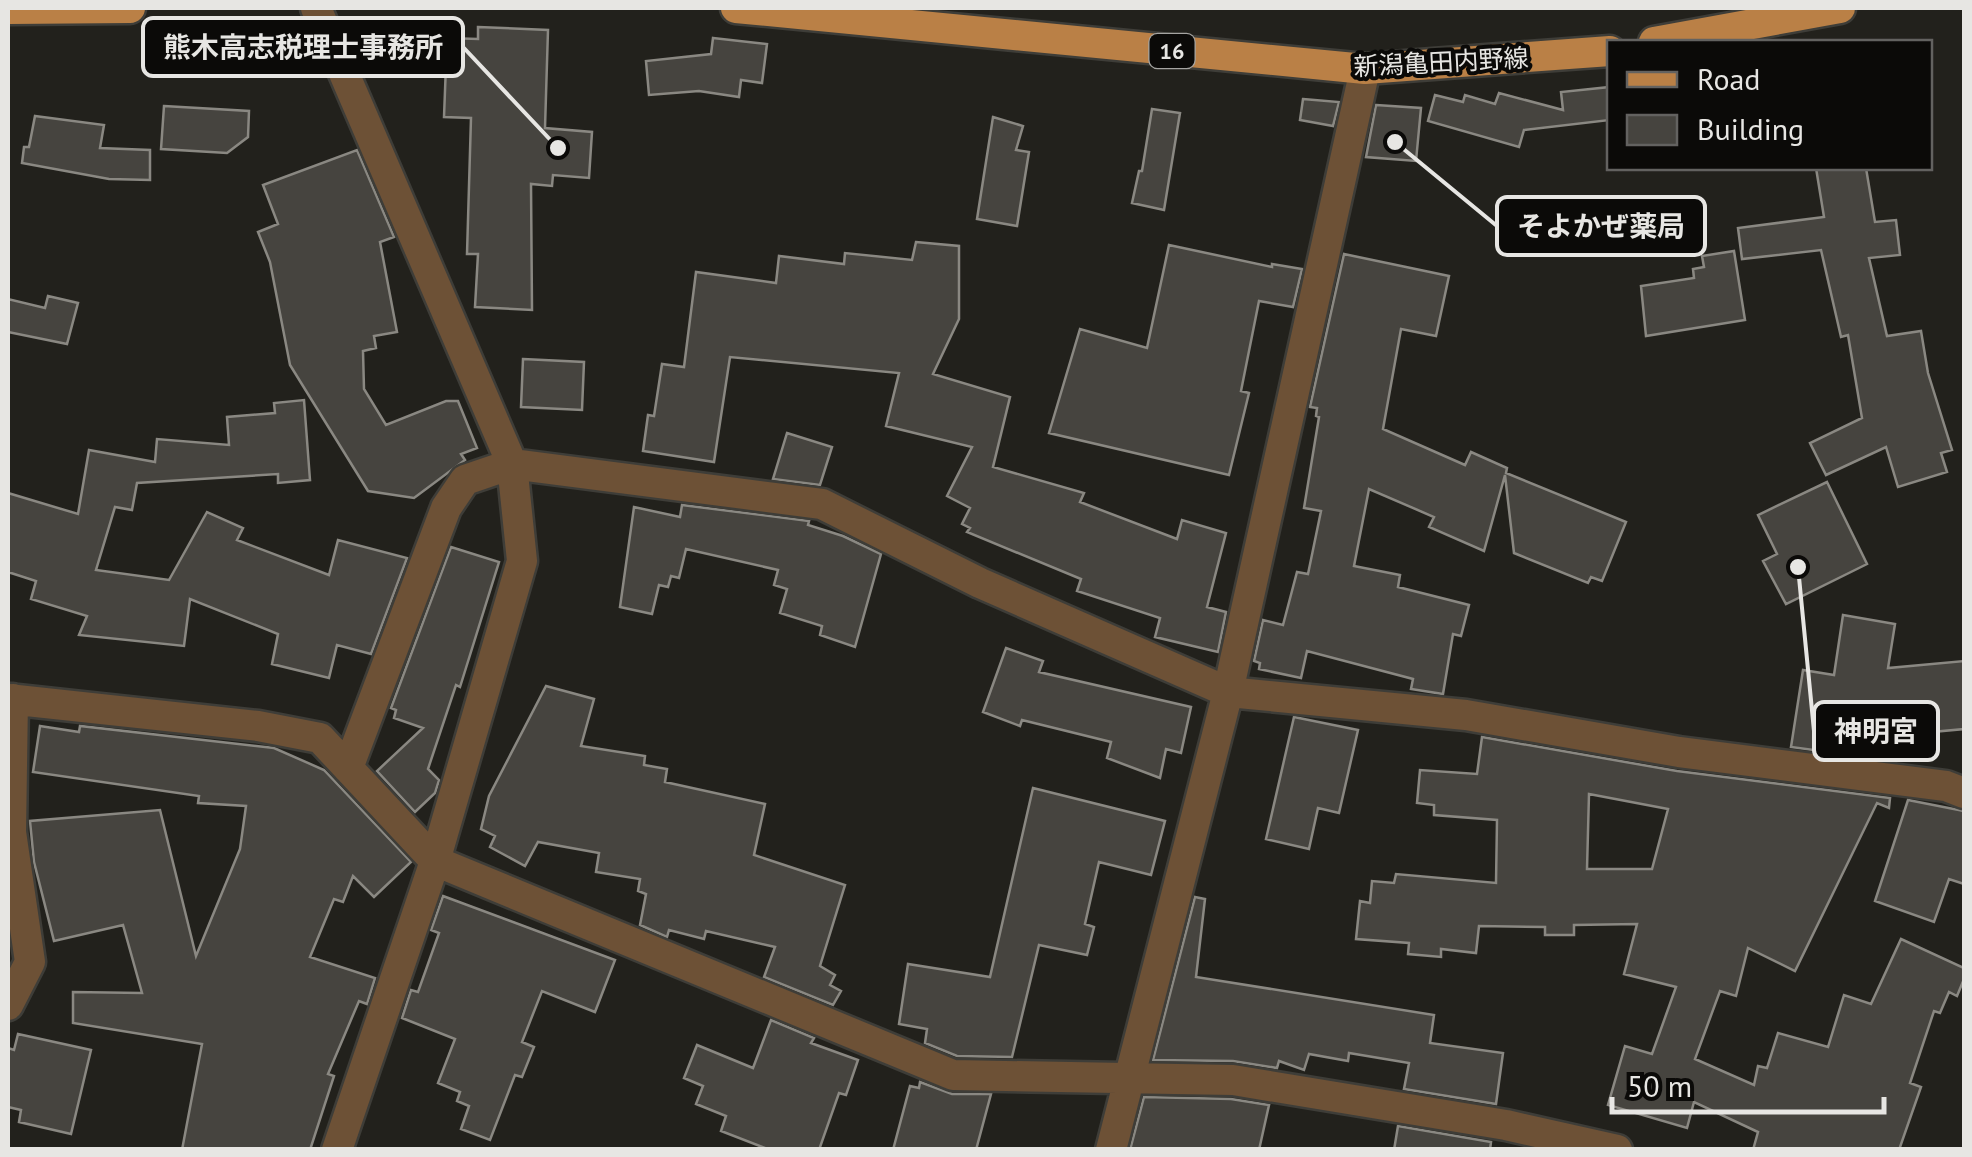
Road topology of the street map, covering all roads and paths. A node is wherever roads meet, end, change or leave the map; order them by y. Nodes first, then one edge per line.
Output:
1 (130, 8) edge
2 (316, 8) edge
3 (736, 8) edge
4 (1840, 8) edge
5 (8, 9) edge
6 (1665, 40) edge
7 (1607, 51) edge
8 (1364, 70) junction
9 (512, 464) junction
10 (1228, 692) junction
11 (10, 699) edge
12 (348, 768) junction
13 (1964, 793) edge
14 (435, 862) junction
15 (8, 1005) edge
16 (1131, 1078) junction
17 (337, 1150) edge
18 (1111, 1150) edge
19 (1617, 1150) edge

1 - 5 main road
2 - 9 street
3 - 8 main road, 新潟亀田内野線 / 16
4 - 6 main road
7 - 8 main road, 新潟亀田内野線 / 16
8 - 10 street
9 - 10 street
9 - 12 street
9 - 14 street
10 - 13 street
10 - 16 street
11 - 12 street
11 - 15 street
12 - 14 street
14 - 16 street
14 - 17 street
16 - 18 street
16 - 19 street

